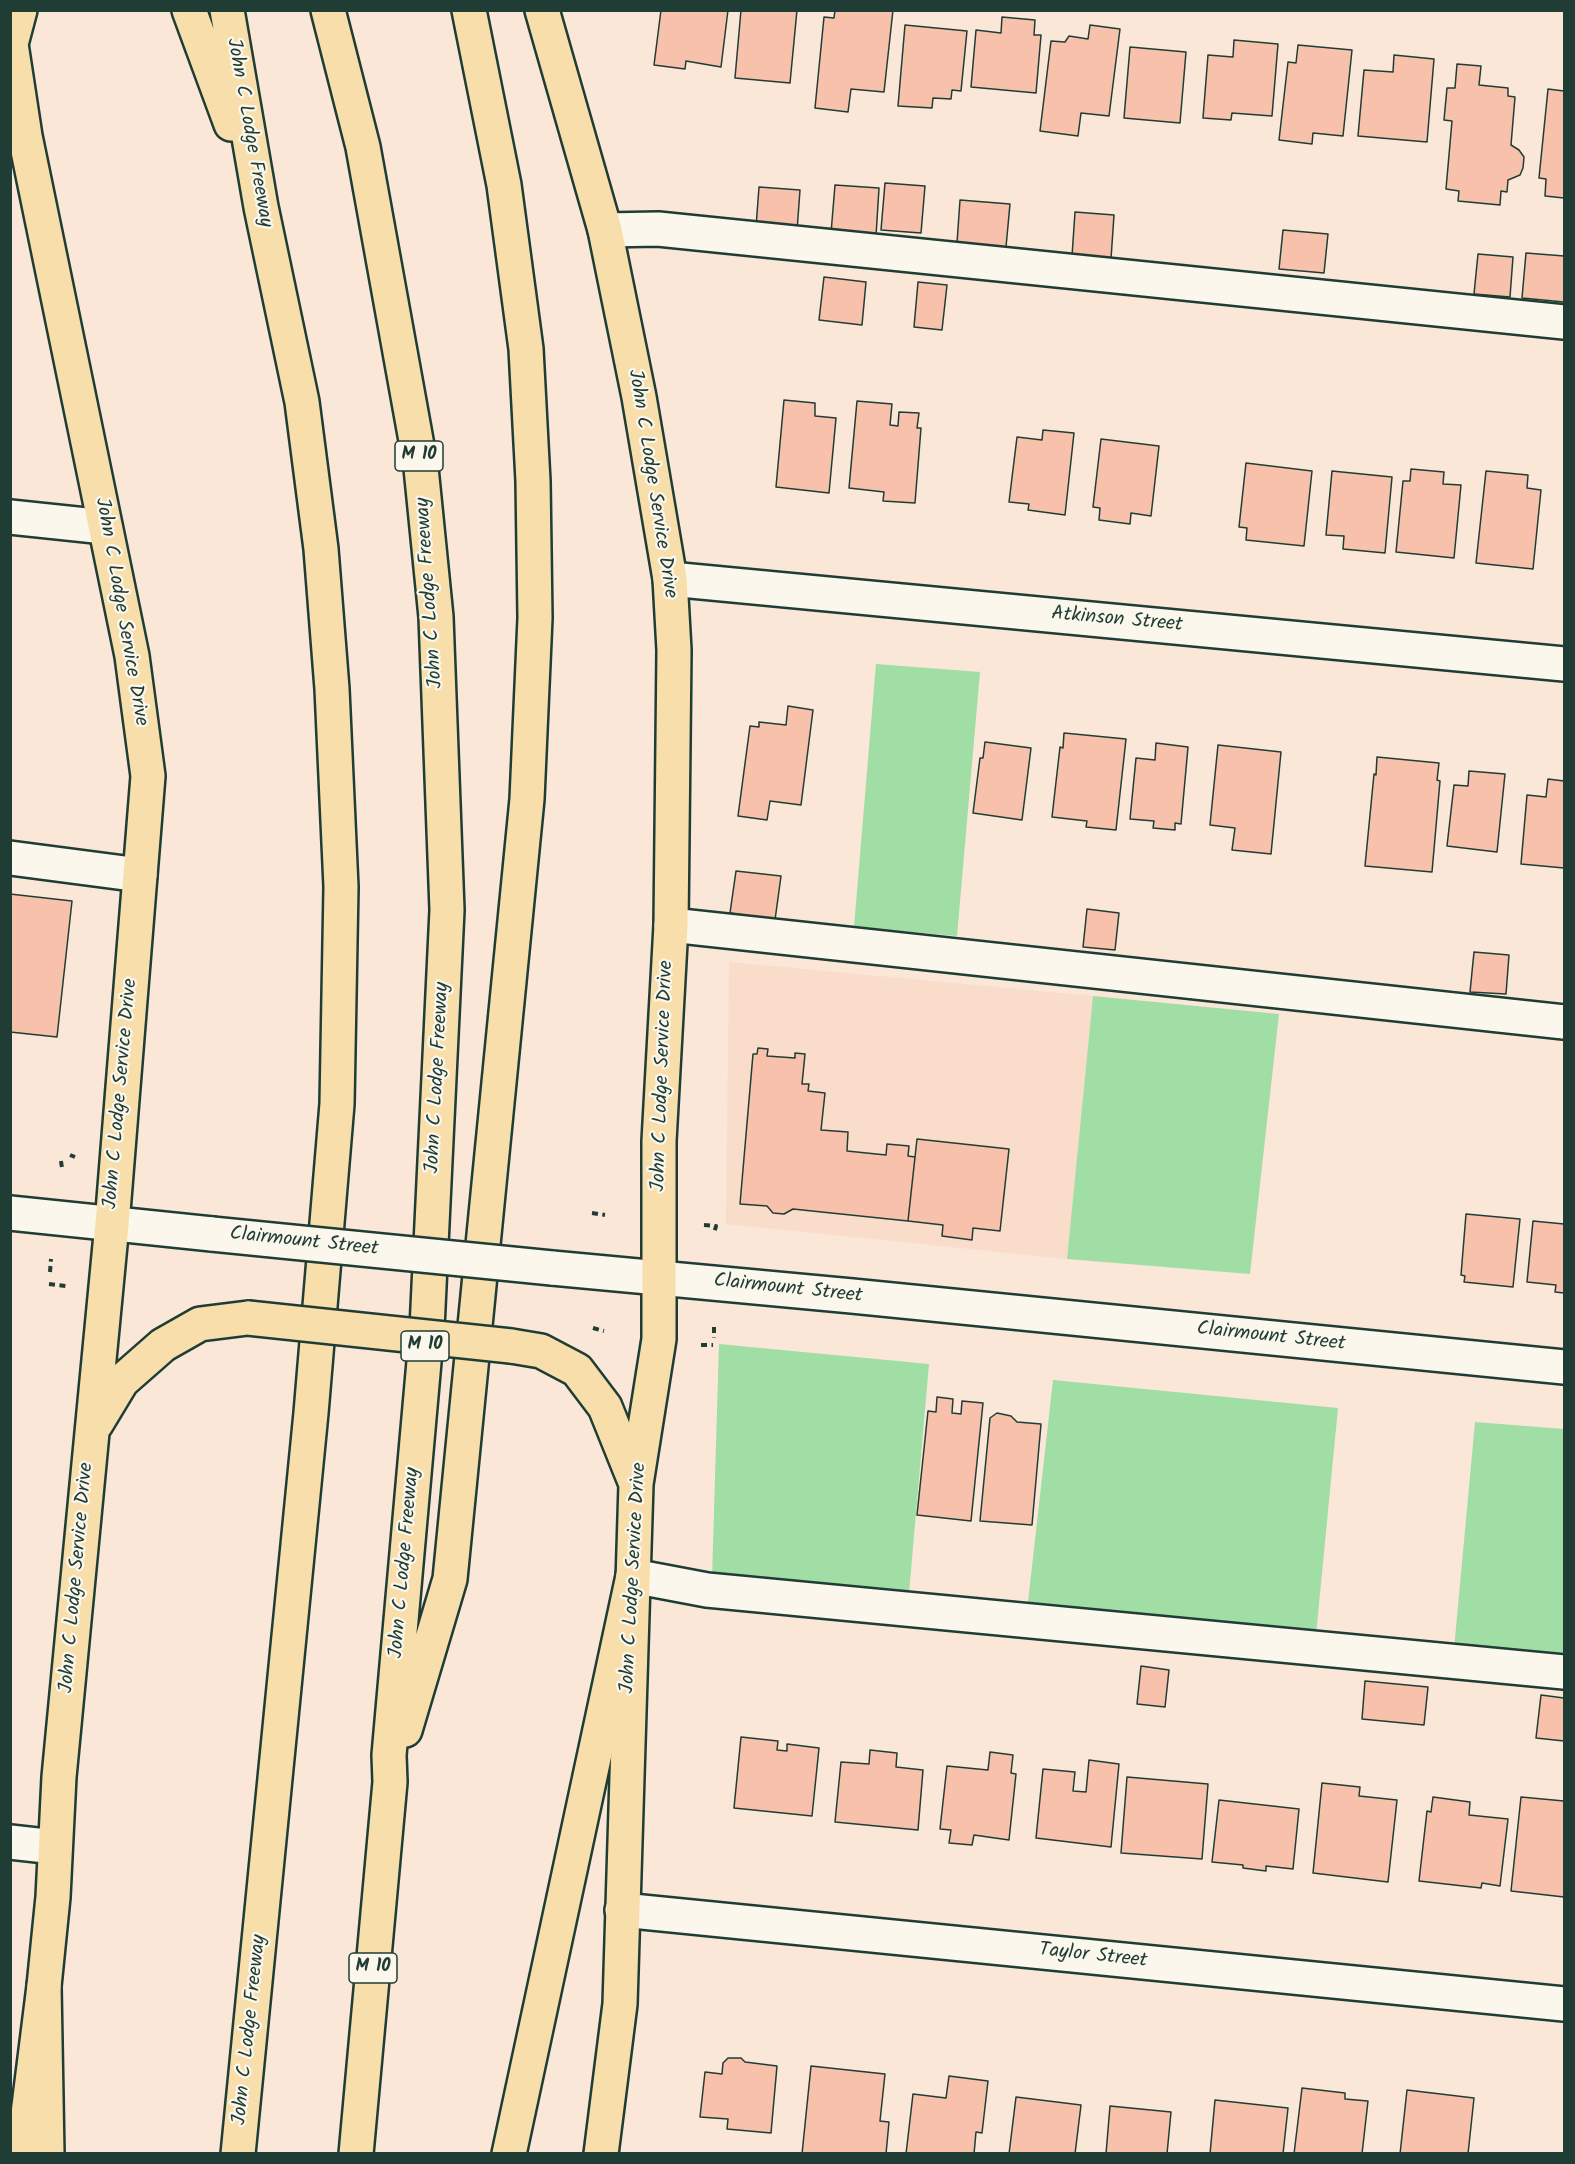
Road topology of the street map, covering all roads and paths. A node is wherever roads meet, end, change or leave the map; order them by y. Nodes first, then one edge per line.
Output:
1 (20, 10) edge
2 (189, 10) edge
3 (226, 10) edge
4 (328, 10) edge
5 (469, 10) edge
6 (542, 10) edge
7 (10, 44) edge
8 (22, 177) edge
9 (261, 207) junction
10 (605, 230) junction
11 (1564, 322) edge
12 (10, 517) edge
13 (105, 527) junction
14 (670, 579) junction
15 (1564, 664) edge
16 (10, 858) edge
17 (140, 875) junction
18 (671, 925) junction
19 (1564, 1022) edge
20 (61, 1161) dead end
21 (62, 1168) dead end
22 (10, 1213) edge
23 (592, 1213) dead end
24 (605, 1215) dead end
25 (112, 1224) junction
26 (704, 1225) dead end
27 (714, 1234) dead end
28 (51, 1259) dead end
29 (50, 1272) dead end
30 (659, 1278) junction
31 (49, 1284) dead end
32 (66, 1286) dead end
33 (714, 1327) dead end
34 (592, 1328) dead end
35 (604, 1331) dead end
36 (714, 1338) dead end
37 (701, 1345) dead end
38 (712, 1345) dead end
39 (1564, 1367) edge
40 (91, 1433) junction
41 (636, 1484) junction
42 (633, 1576) junction
43 (1564, 1672) edge
44 (390, 1782) junction
45 (10, 1842) edge
46 (55, 1847) junction
47 (622, 1910) junction
48 (44, 1986) junction
49 (1564, 2004) edge
50 (23, 2154) edge
51 (47, 2154) edge
52 (238, 2154) edge
53 (356, 2154) edge
54 (509, 2154) edge
55 (601, 2154) edge

1 - 7 main road
2 - 9 main road
3 - 9 main road, John C Lodge Freeway
4 - 44 main road, John C Lodge Freeway / M 10
5 - 44 main road
6 - 10 main road, John C Lodge Service Drive
7 - 8 main road, John C Lodge Service Drive
8 - 13 main road, John C Lodge Service Drive
9 - 52 main road, John C Lodge Freeway
10 - 11 street
10 - 14 main road, John C Lodge Service Drive
12 - 13 street
13 - 17 main road, John C Lodge Service Drive
14 - 15 street, Atkinson Street
14 - 18 main road, John C Lodge Service Drive
16 - 17 street
17 - 25 main road, John C Lodge Service Drive
18 - 19 street
18 - 30 main road, John C Lodge Service Drive
20 - 21 path
22 - 25 street, Clairmount Street
23 - 24 path
25 - 30 street, Clairmount Street, bridge
25 - 40 main road, John C Lodge Service Drive
26 - 27 path
28 - 29 path
30 - 39 street, Clairmount Street
30 - 41 main road, John C Lodge Service Drive
31 - 32 path
33 - 36 path
34 - 35 path
37 - 38 path
40 - 41 main road, bridge
40 - 46 main road, John C Lodge Service Drive
41 - 42 main road, John C Lodge Service Drive
42 - 43 street
42 - 47 main road, John C Lodge Service Drive
42 - 54 main road
44 - 53 main road, John C Lodge Freeway / M 10
45 - 46 street
46 - 48 main road, John C Lodge Service Drive
47 - 49 street, Taylor Street
47 - 55 main road, John C Lodge Service Drive
48 - 50 main road, John C Lodge Service Drive
48 - 51 main road

